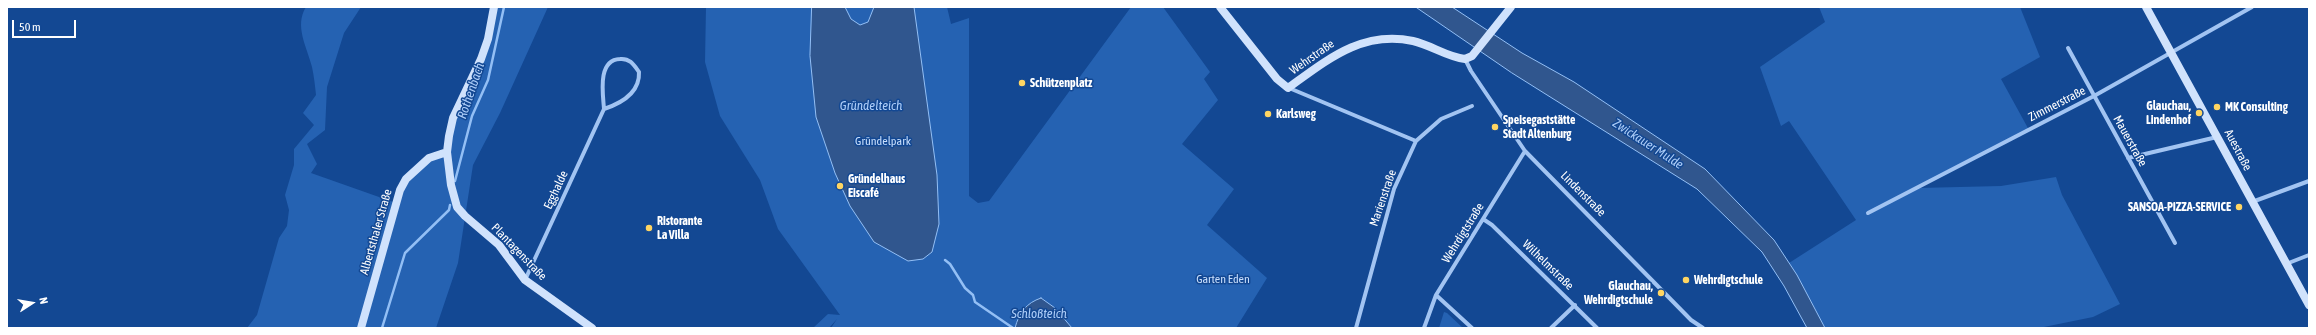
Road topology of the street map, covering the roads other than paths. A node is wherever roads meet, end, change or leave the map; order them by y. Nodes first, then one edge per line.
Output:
1 (494, 7) edge
2 (1220, 7) edge
3 (1511, 7) edge
4 (2146, 7) edge
5 (2252, 7) edge
6 (2068, 48) dead end
7 (2170, 52) junction
8 (1469, 57) junction
9 (1288, 88) junction
10 (2094, 96) junction
11 (1472, 106) dead end
12 (604, 109) junction
13 (2217, 137) junction
14 (1416, 141) junction
15 (1525, 151) junction
16 (447, 152) junction
17 (2128, 158) junction
18 (2309, 181) edge
19 (2252, 202) junction
20 (1868, 213) dead end
21 (1483, 219) junction
22 (2175, 244) dead end
23 (2309, 255) edge
24 (2286, 264) junction
25 (525, 280) junction
26 (1436, 295) junction
27 (1575, 305) junction
28 (2309, 305) edge
29 (361, 328) edge
30 (592, 328) edge
31 (1356, 328) edge
32 (1424, 328) edge
33 (1472, 328) edge
34 (1551, 328) edge
35 (1597, 328) edge
36 (1703, 328) edge

1 - 16 street
2 - 9 street, Wehrstraße
3 - 8 street
4 - 7 street, Auestraße
5 - 7 street, Zimmerstraße
6 - 10 street, Mauerstraße
7 - 10 street, Zimmerstraße
7 - 13 street, Auestraße
8 - 9 street, Wehrstraße
8 - 15 street, Lindenstraße
9 - 14 street, Wehrstraße
10 - 17 street, Mauerstraße
10 - 20 street, Zimmerstraße
11 - 14 street, Marienstraße
12 - 12 street, Egghalde
12 - 25 street, Egghalde
13 - 17 street
13 - 19 street, Auestraße
14 - 31 street, Marienstraße
15 - 21 street, Wehrdigtstraße
15 - 36 street, Lindenstraße
16 - 25 street, Plantagenstraße
16 - 29 street, Albertsthaler Straße
17 - 22 street, Mauerstraße
18 - 19 street
19 - 24 street, Auestraße
21 - 26 street, Wehrdigtstraße
21 - 27 street, Wilhelmstraße
23 - 24 street
24 - 28 street, Auestraße
25 - 30 street, Plantagenstraße
26 - 32 street, Wehrdigtstraße
26 - 33 street
27 - 34 street
27 - 35 street, Wilhelmstraße

